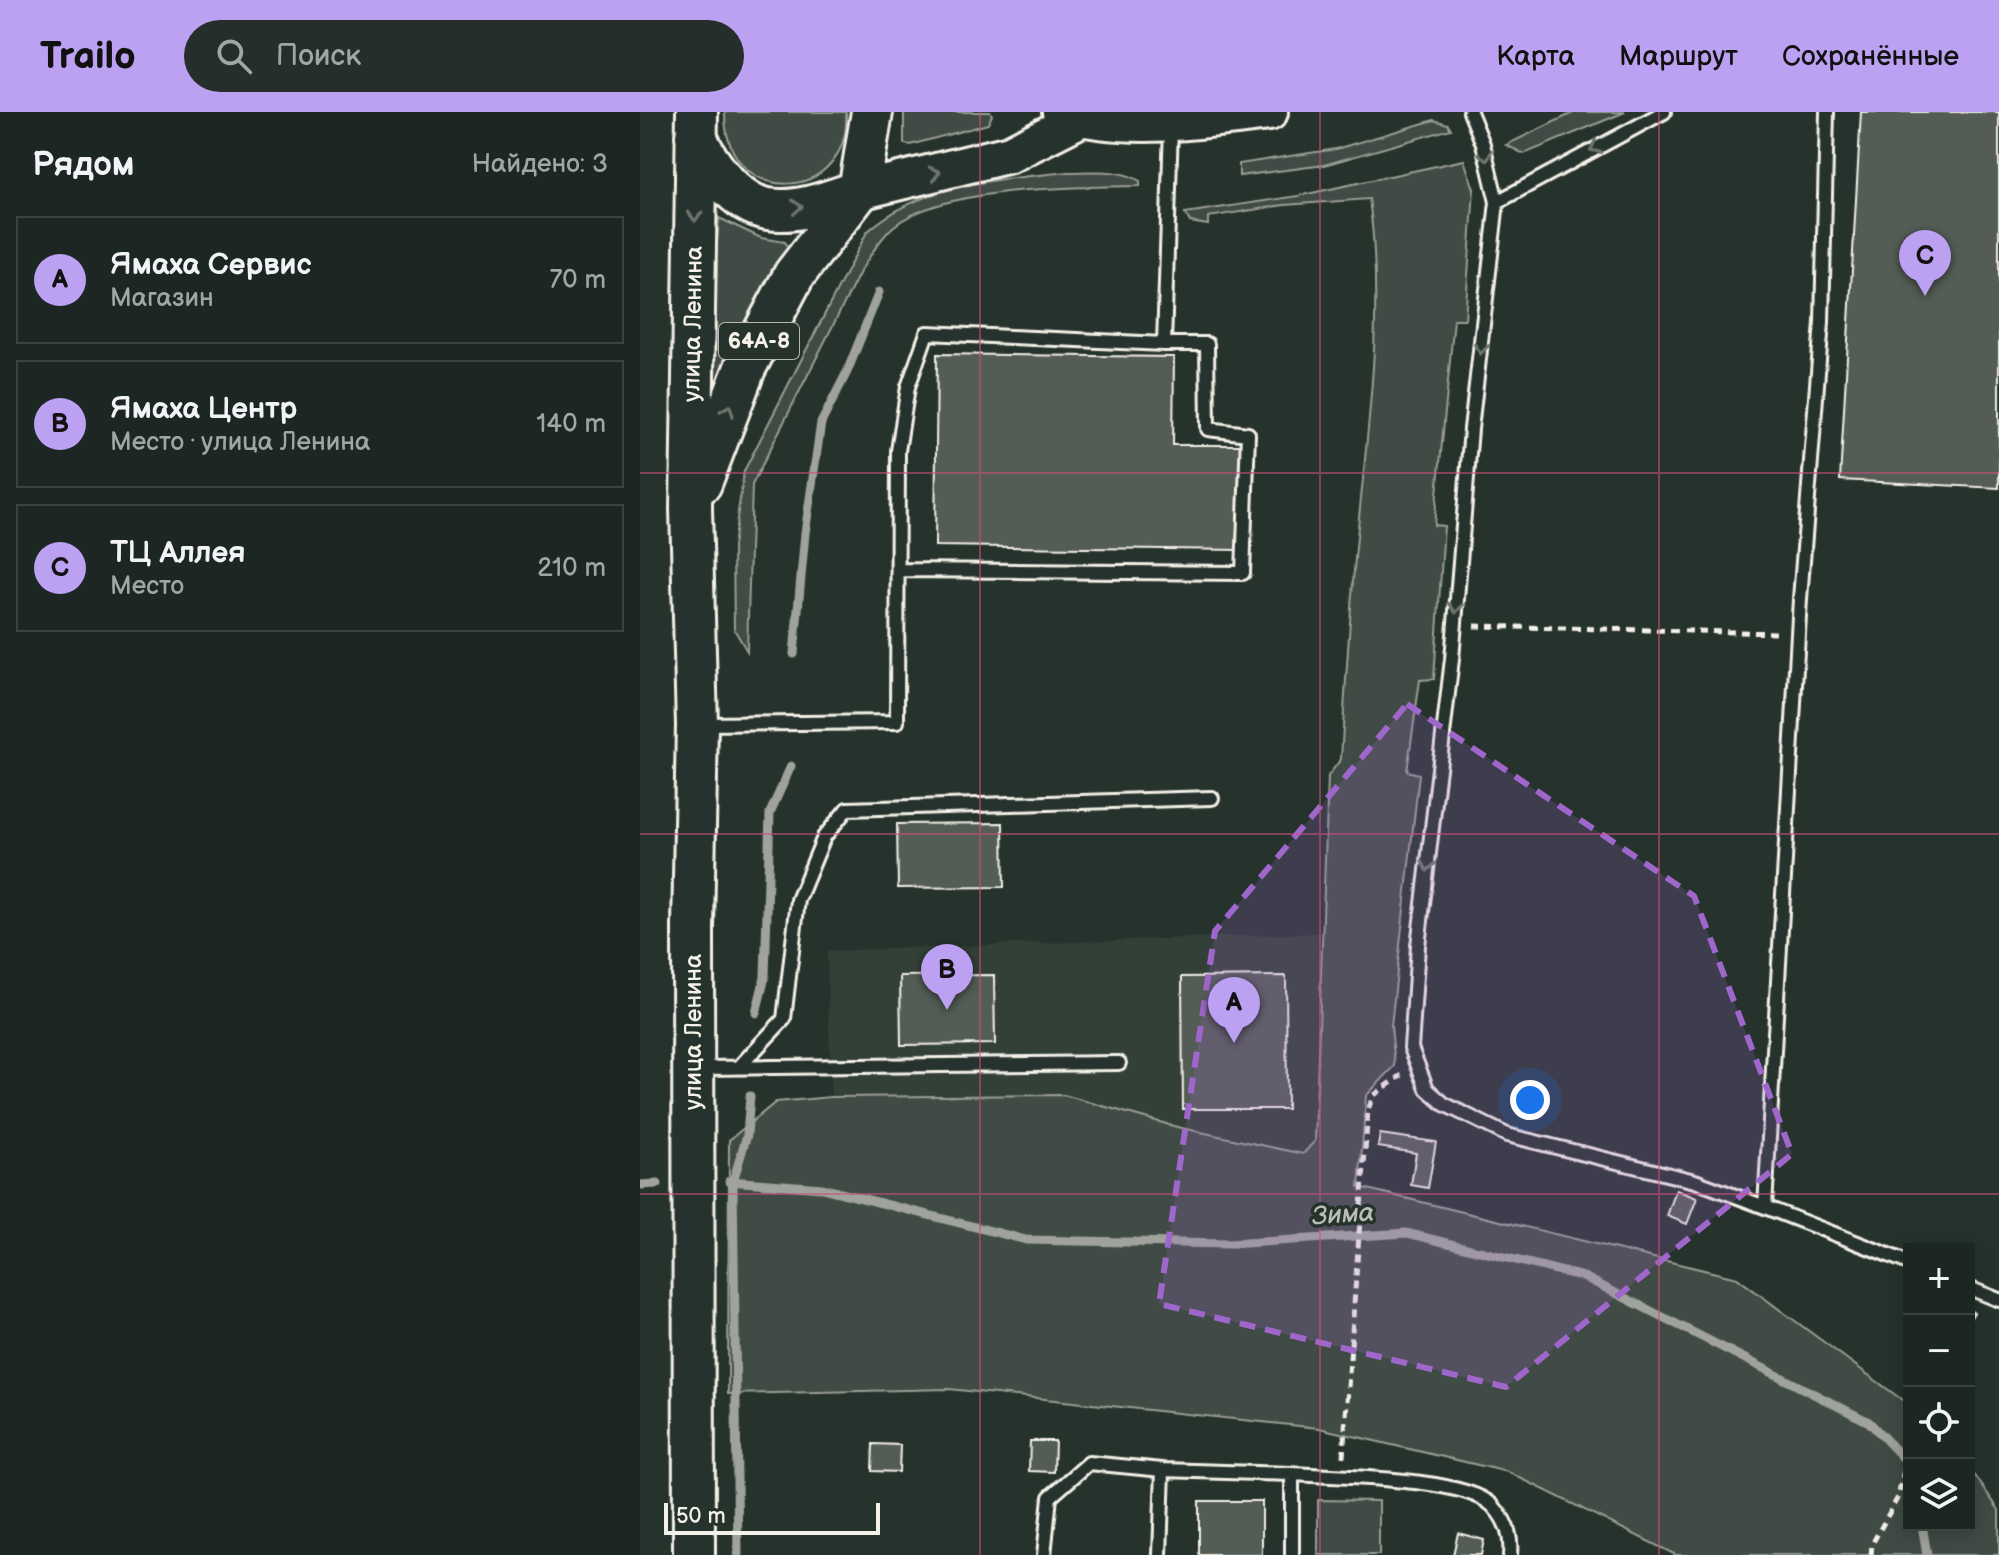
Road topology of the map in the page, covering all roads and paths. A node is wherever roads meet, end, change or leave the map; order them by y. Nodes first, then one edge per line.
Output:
1 (872, 112) edge
2 (1269, 112) edge
3 (1470, 112) edge
4 (1664, 112) edge
5 (1827, 112) edge
6 (1072, 114) edge
7 (1171, 117) edge
8 (695, 121) edge
9 (859, 191) junction
10 (1497, 202) junction
11 (1164, 344) junction
12 (691, 509) junction
13 (898, 570) junction
14 (1469, 625) dead end
15 (1782, 633) dead end
16 (697, 725) junction
17 (1212, 798) dead end
18 (1119, 1063) dead end
19 (739, 1067) junction
20 (1416, 1067) junction
21 (693, 1068) junction
22 (1765, 1207) junction
23 (1903, 1261) edge
24 (1975, 1290) edge
25 (1999, 1300) edge
26 (1906, 1459) edge
27 (1163, 1470) junction
28 (1292, 1474) junction
29 (1341, 1477) junction
30 (694, 1555) edge
31 (1044, 1555) edge
32 (1160, 1555) edge
33 (1292, 1555) edge
34 (1510, 1555) edge
35 (1871, 1555) edge

1 - 9 main road, 64А-8
2 - 7 main road
3 -> 10 lane
4 -> 10 lane
5 - 22 lane
6 - 7 main road
9 -> 6 main road
7 - 11 lane
8 -> 9 main road, 64А-8
8 -> 12 main road, улица Ленина / 64А-8
12 -> 9 main road, улица Ленина / 64А-8
10 -> 20 lane
11 - 13 lane
11 - 13 lane
12 - 16 main road, улица Ленина / 64А-8
13 - 16 lane
14 - 15 path
16 - 21 main road, улица Ленина / 64А-8
17 - 19 lane
18 - 19 lane
19 - 21 lane
20 - 22 lane
20 - 29 path
21 - 30 main road, улица Ленина / 64А-8
22 - 23 lane
24 - 25 lane
26 - 35 path
27 - 28 lane
27 - 31 lane
27 - 32 lane
28 - 29 lane
28 - 33 lane
29 - 34 lane

